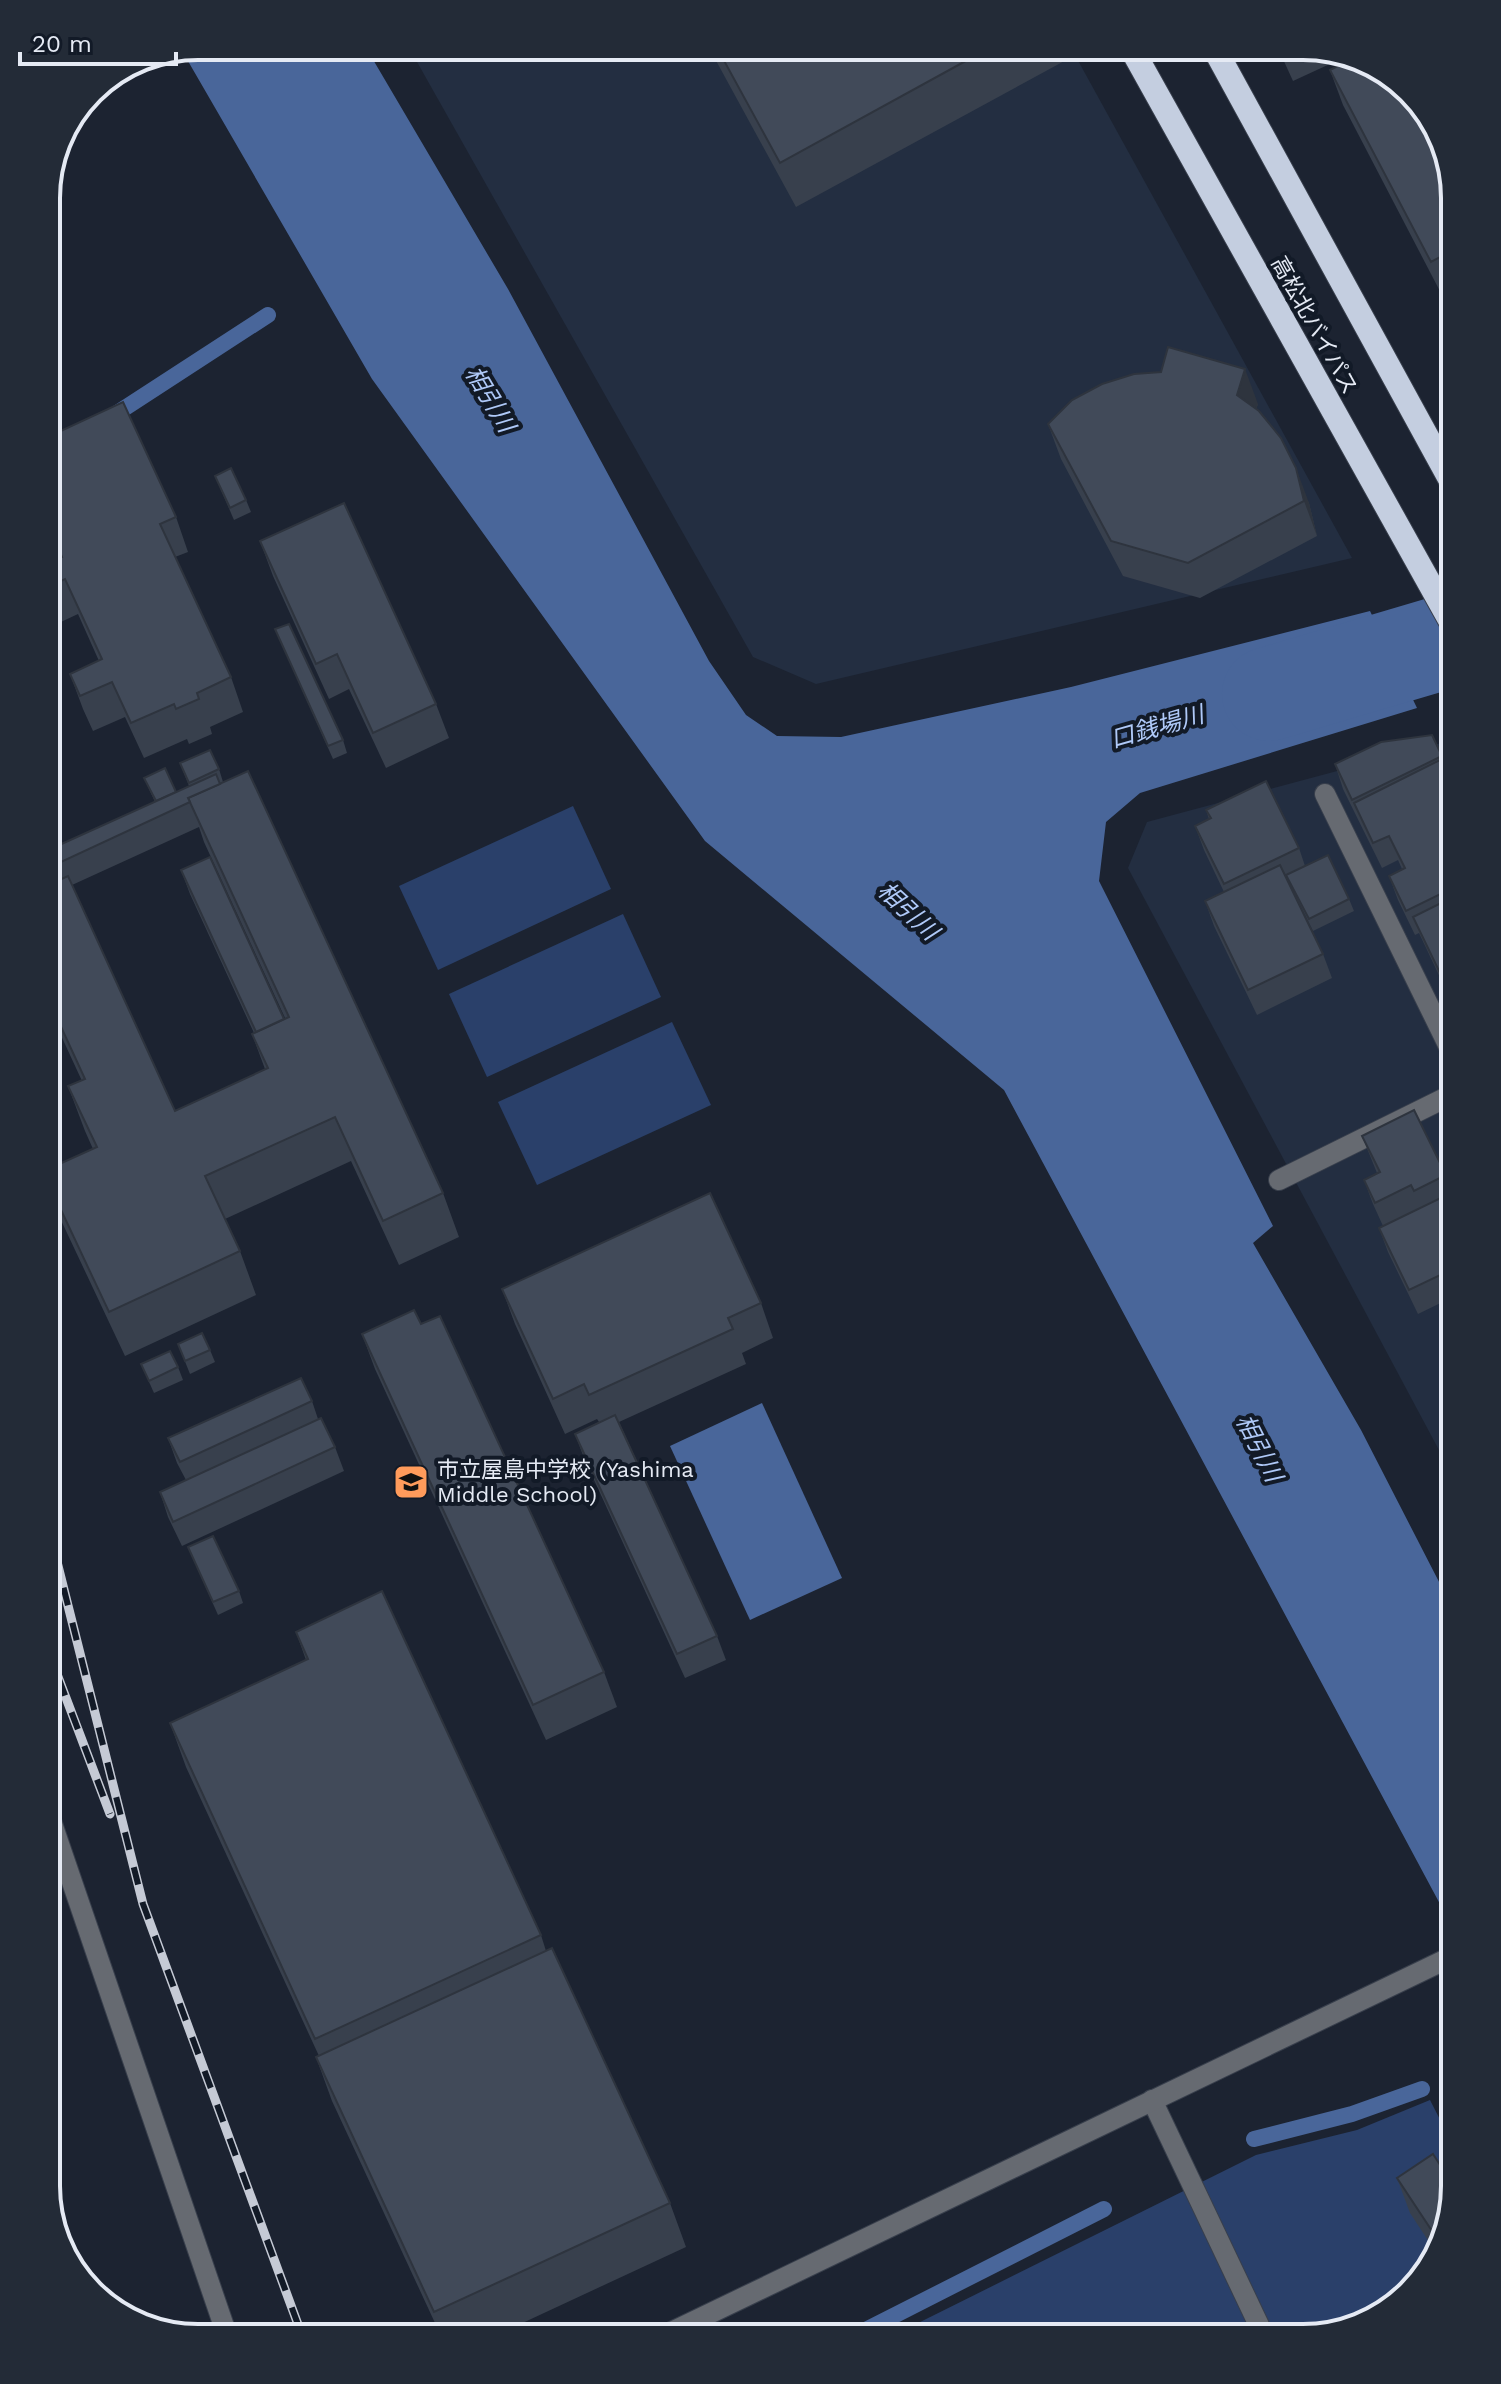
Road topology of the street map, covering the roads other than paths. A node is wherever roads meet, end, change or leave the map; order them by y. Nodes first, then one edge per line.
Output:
1 (1138, 60) edge
2 (1221, 60) edge
3 (1441, 462) edge
4 (1441, 605) edge
5 (1325, 794) dead end
6 (1441, 1030) edge
7 (1441, 1100) edge
8 (1279, 1180) dead end
9 (60, 1848) edge
10 (1441, 1961) edge
11 (1152, 2100) junction
12 (220, 2324) edge
13 (688, 2324) edge
14 (1258, 2324) edge

1 - 4 highway, 高松北バイパス
2 - 3 highway, 高松北バイパス
5 - 6 street
7 - 8 street
9 - 12 street
10 - 11 street
11 - 13 street
11 - 14 street

